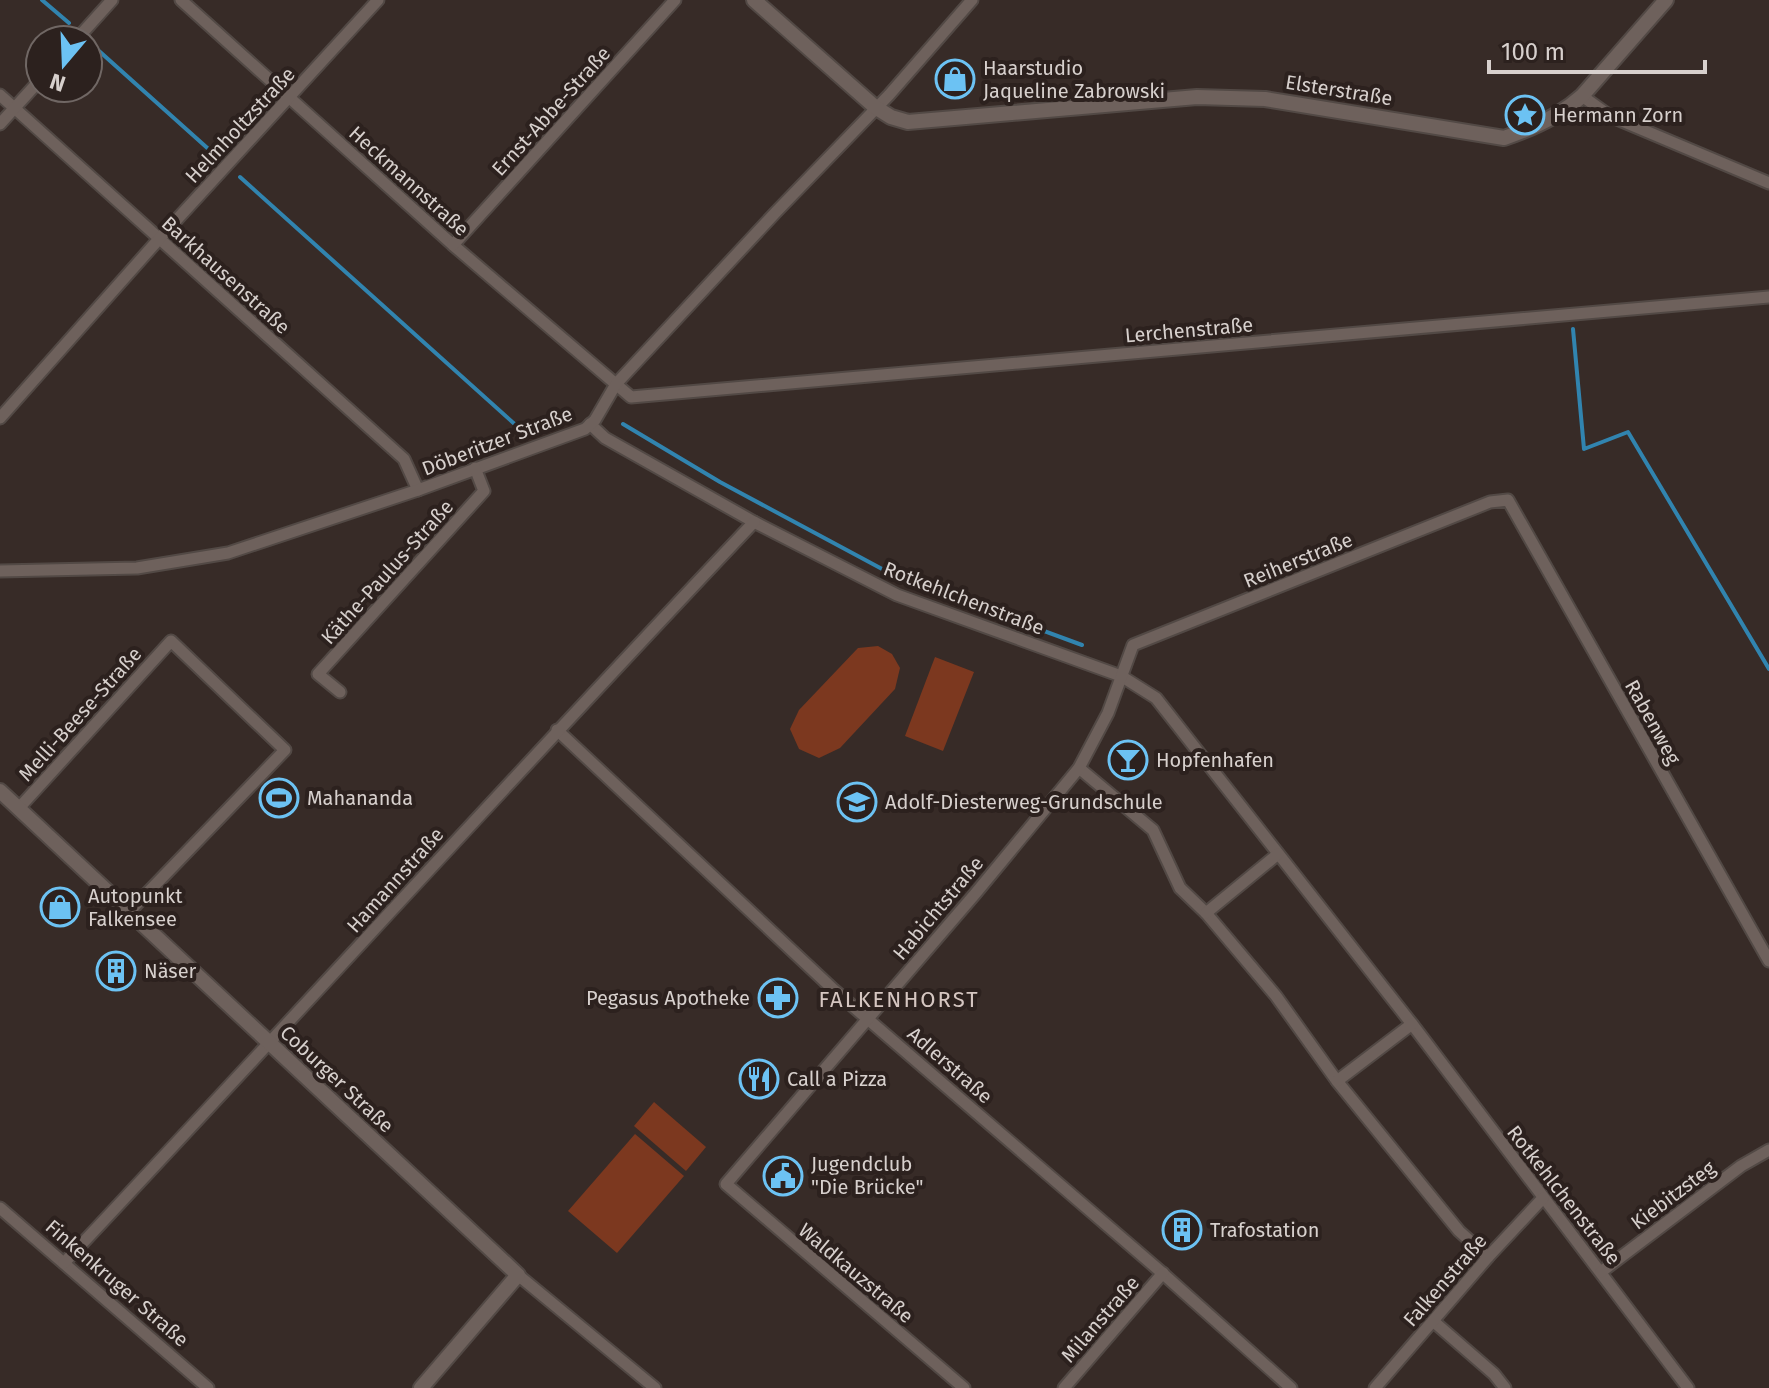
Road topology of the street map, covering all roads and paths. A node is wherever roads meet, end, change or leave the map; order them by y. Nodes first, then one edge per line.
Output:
1 (112, 0) edge
2 (181, 0) edge
3 (378, 0) edge
4 (675, 0) edge
5 (754, 0) edge
6 (972, 0) edge
7 (1666, 0) edge
8 (90, 24) edge
9 (0, 95) edge
10 (1582, 96) junction
11 (24, 97) edge
12 (290, 99) junction
13 (875, 107) junction
14 (14, 108) junction
15 (0, 124) edge
16 (1769, 183) edge
17 (159, 239) junction
18 (453, 245) junction
19 (1769, 297) edge
20 (616, 384) junction
21 (0, 418) edge
22 (590, 424) junction
23 (475, 468) junction
24 (418, 490) junction
25 (1508, 500) joint
26 (754, 522) junction
27 (0, 571) edge
28 (1121, 676) junction
29 (340, 692) dead end
30 (557, 730) junction
31 (1079, 768) junction
32 (0, 791) edge
33 (19, 808) junction
34 (1278, 854) junction
35 (130, 911) junction
36 (1206, 913) junction
37 (1769, 961) edge
38 (868, 1018) junction
39 (1412, 1024) junction
40 (270, 1043) junction
41 (1337, 1081) junction
42 (1769, 1150) edge
43 (726, 1184) joint
44 (1543, 1198) junction
45 (0, 1208) edge
46 (1488, 1257) junction
47 (64, 1263) junction
48 (1601, 1272) junction
49 (1163, 1273) junction
50 (518, 1275) junction
51 (1433, 1321) junction
52 (208, 1388) edge
53 (421, 1388) edge
54 (655, 1388) edge
55 (964, 1388) edge
56 (1064, 1388) edge
57 (1291, 1388) edge
58 (1375, 1388) edge
59 (1505, 1388) edge
60 (1688, 1388) edge

1 - 8 street
2 - 12 street, Heckmannstraße
3 - 12 street, Helmholtzstraße
4 - 18 street, Ernst-Abbe-Straße
5 - 13 street, Elsterstraße
6 - 13 street, Döberitzer Straße
7 - 10 street, Elsterstraße
9 - 14 street, Barkhausenstraße
10 - 13 street, Elsterstraße
10 - 16 street
11 - 14 street
12 - 17 street, Helmholtzstraße
12 - 18 street, Heckmannstraße
13 - 20 street, Döberitzer Straße
14 - 15 street
14 - 17 street, Barkhausenstraße
17 - 21 street, Helmholtzstraße
17 - 24 street, Barkhausenstraße
18 - 20 street, Heckmannstraße
19 - 20 street, Lerchenstraße
20 - 22 street, Döberitzer Straße
22 - 23 street, Döberitzer Straße
22 - 26 street, Rotkehlchenstraße
23 - 24 street, Döberitzer Straße
23 - 29 street, Käthe-Paulus-Straße
24 - 27 street, Döberitzer Straße
25 - 28 street, Reiherstraße
25 - 37 street, Rabenweg
26 - 28 street, Rotkehlchenstraße
26 - 30 street, Hamannstraße
28 - 31 street, Habichtstraße
28 - 34 street, Rotkehlchenstraße
30 - 38 street, Adlerstraße
30 - 40 street, Hamannstraße
31 - 36 street
31 - 38 street, Habichtstraße
32 - 33 street, Coburger Straße
33 - 35 street, Coburger Straße
33 - 35 street, Melli-Beese-Straße
34 - 36 street
34 - 39 street, Rotkehlchenstraße
35 - 40 street, Coburger Straße
36 - 41 street
38 - 43 street, Habichtstraße
38 - 49 street, Adlerstraße
39 - 41 street
39 - 44 street, Rotkehlchenstraße
40 - 47 street, Hamannstraße
40 - 50 street, Coburger Straße
41 - 46 street
42 - 48 street, Kiebitzsteg
43 - 55 street, Waldkauzstraße
44 - 46 street, Falkenstraße
44 - 48 street, Rotkehlchenstraße
45 - 47 street, Finkenkruger Straße
46 - 51 street, Falkenstraße
47 - 52 street, Finkenkruger Straße
48 - 60 street, Rotkehlchenstraße
49 - 56 street, Milanstraße
49 - 57 street, Adlerstraße
50 - 53 street
50 - 54 street, Coburger Straße
51 - 58 street, Falkenstraße
51 - 59 street

